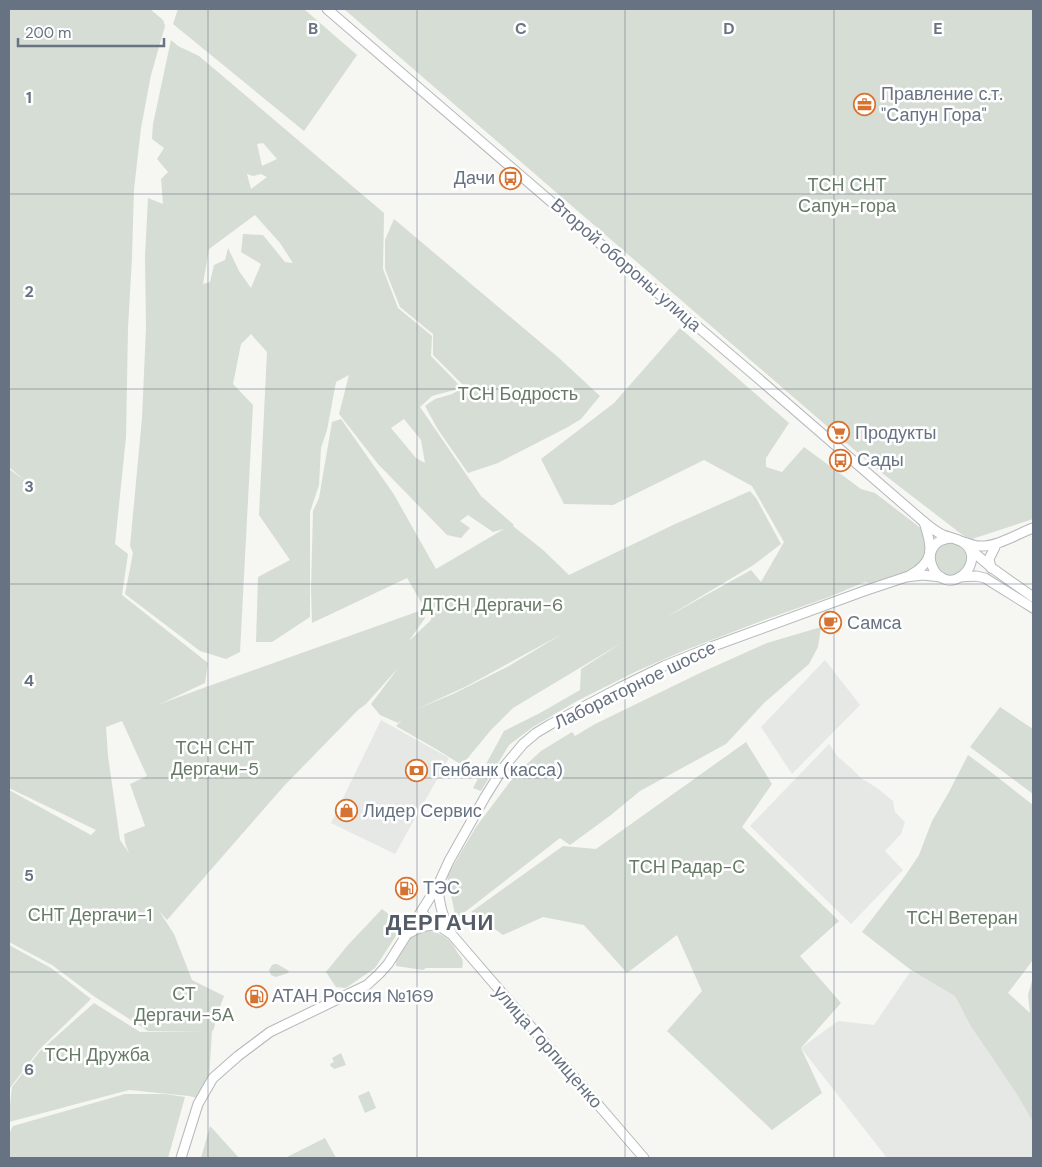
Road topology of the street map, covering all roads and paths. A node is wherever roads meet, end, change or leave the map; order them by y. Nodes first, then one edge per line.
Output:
1 (327, 9) edge
2 (924, 522) junction
3 (1033, 528) edge
4 (952, 538) junction
5 (998, 544) junction
6 (966, 546) junction
7 (931, 554) junction
8 (980, 558) junction
9 (992, 568) junction
10 (969, 569) junction
11 (906, 577) junction
12 (941, 577) junction
13 (960, 577) junction
14 (1033, 597) edge
15 (1033, 608) edge
16 (438, 885) junction
17 (439, 910) junction
18 (425, 911) junction
19 (441, 923) junction
20 (405, 937) junction
21 (181, 1158) edge
22 (644, 1158) edge

1 - 2 main road, Второй обороны улица
2 - 4 main road, Второй обороны улица
2 - 7 main road
3 - 5 main road
4 - 6 main road
4 - 7 main road
5 - 6 main road
5 - 8 main road
5 - 9 main road
6 - 8 main road
6 - 10 main road
7 - 11 main road, Лабораторное шоссе
7 - 12 main road
8 - 9 main road
8 - 10 main road
9 - 14 main road
10 - 13 main road
11 - 12 main road, Лабораторное шоссе
11 - 16 main road, Лабораторное шоссе
12 - 13 main road
13 - 15 main road
16 - 18 main road, Лабораторное шоссе
16 - 19 main road, улица Горпищенко
17 - 18 main road
17 - 18 main road
17 - 19 main road
18 - 19 main road, улица Горпищенко
18 - 20 main road, Лабораторное шоссе
19 - 20 main road
19 - 22 main road, улица Горпищенко
20 - 21 main road, Лабораторное шоссе

